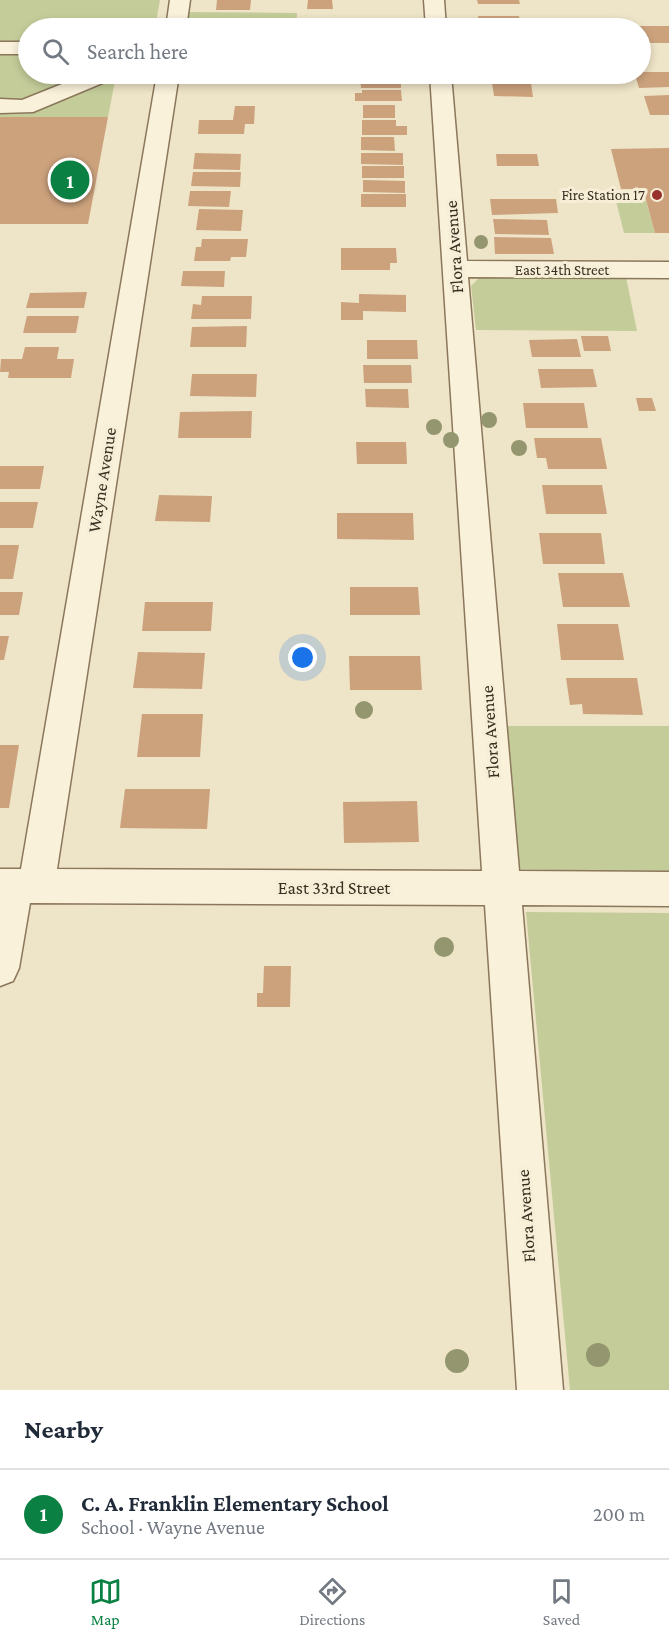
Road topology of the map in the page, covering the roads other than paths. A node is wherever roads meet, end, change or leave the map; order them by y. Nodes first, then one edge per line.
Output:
1 (180, 0) edge
2 (434, 0) edge
3 (177, 18) edge
4 (435, 18) edge
5 (0, 48) edge
6 (18, 48) edge
7 (79, 84) edge
8 (166, 84) edge
9 (441, 84) edge
10 (0, 106) edge
11 (456, 269) junction
12 (669, 270) edge
13 (17, 886) edge
14 (501, 888) junction
15 (669, 889) edge
16 (0, 968) edge
17 (540, 1390) edge

1 - 3 street
2 - 4 street
5 - 6 street
7 - 10 street
8 - 13 street, Wayne Avenue
9 - 11 street, Flora Avenue
11 - 12 street, East 34th Street
11 - 14 street, Flora Avenue
13 - 14 street, East 33rd Street
13 - 16 street, Wayne Avenue
14 - 15 street, East 33rd Street
14 - 17 street, Flora Avenue

